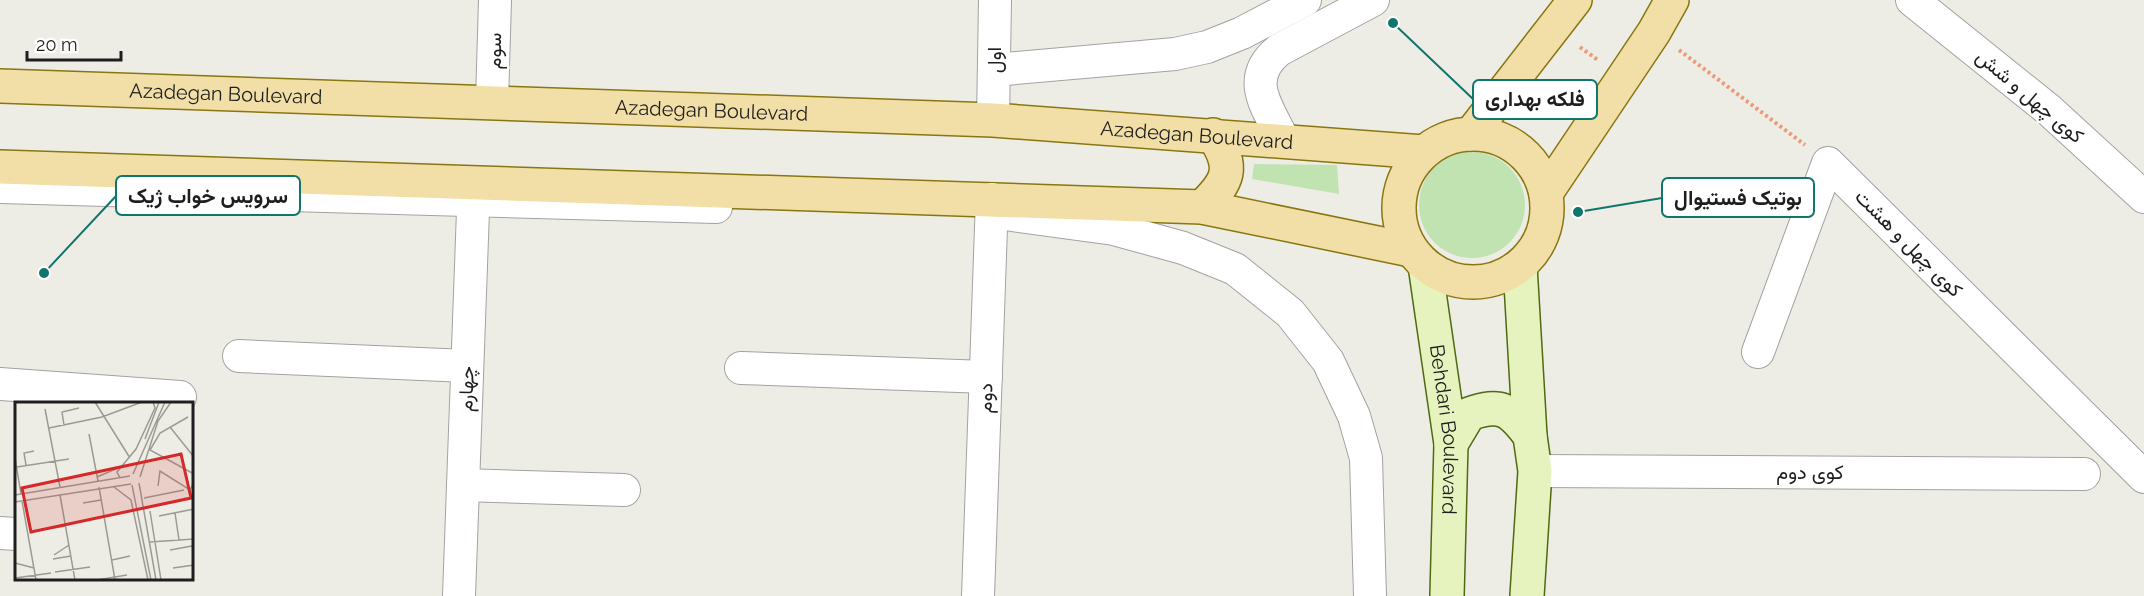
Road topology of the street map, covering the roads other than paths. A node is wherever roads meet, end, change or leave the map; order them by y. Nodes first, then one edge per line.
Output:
1 (495, 0) edge
2 (994, 0) edge
3 (1305, 0) edge
4 (1372, 0) edge
5 (1575, 0) edge
6 (1672, 0) edge
7 (1912, 0) edge
8 (994, 70) junction
9 (0, 86) edge
10 (492, 101) junction
11 (993, 120) junction
12 (1471, 134) junction
13 (1213, 135) junction
14 (1284, 141) junction
15 (1424, 152) junction
16 (0, 167) edge
17 (0, 187) edge
18 (473, 192) junction
19 (1546, 193) junction
20 (2144, 197) edge
21 (992, 206) junction
22 (1202, 207) junction
23 (1418, 257) junction
24 (1520, 266) junction
25 (1758, 352) dead end
26 (239, 356) dead end
27 (467, 366) junction
28 (741, 368) dead end
29 (986, 377) junction
30 (0, 384) edge
31 (180, 397) dead end
32 (1530, 436) junction
33 (1451, 444) junction
34 (1535, 471) junction
35 (2085, 474) dead end
36 (2144, 477) edge
37 (463, 485) junction
38 (624, 490) dead end
39 (0, 533) edge
40 (15, 534) edge
41 (459, 596) edge
42 (978, 596) edge
43 (1370, 596) edge
44 (1447, 596) edge
45 (1527, 596) edge

1 - 10 street, سوم
2 - 8 street, اول
3 - 8 street
4 - 14 street
5 - 12 main road
6 - 19 main road
7 - 20 street, کوی چهل و شش
8 - 11 street, اول
9 - 10 main road, Azadegan Boulevard
10 - 11 main road, Azadegan Boulevard
11 - 13 main road, Azadegan Boulevard
12 - 15 main road
12 - 19 main road
13 - 14 main road, Azadegan Boulevard
13 - 22 main road
14 - 15 main road, Azadegan Boulevard
15 - 23 main road
16 - 18 main road
17 - 18 street
18 - 21 main road
18 - 27 street, چهارم
19 - 24 main road
21 - 22 main road
21 - 29 street, دوم
21 - 43 street
22 - 23 main road
23 - 24 main road
23 - 33 main road, Behdari Boulevard
24 - 32 main road
25 - 36 street, کوی چهل و هشت
26 - 27 street
27 - 37 street, چهارم
28 - 29 street
29 - 42 street, دوم
30 - 31 street
32 - 33 main road
32 - 34 main road
33 - 44 main road, Behdari Boulevard
34 - 35 street, کوی دوم
34 - 45 main road
37 - 38 street
37 - 41 street, چهارم
39 - 40 street

